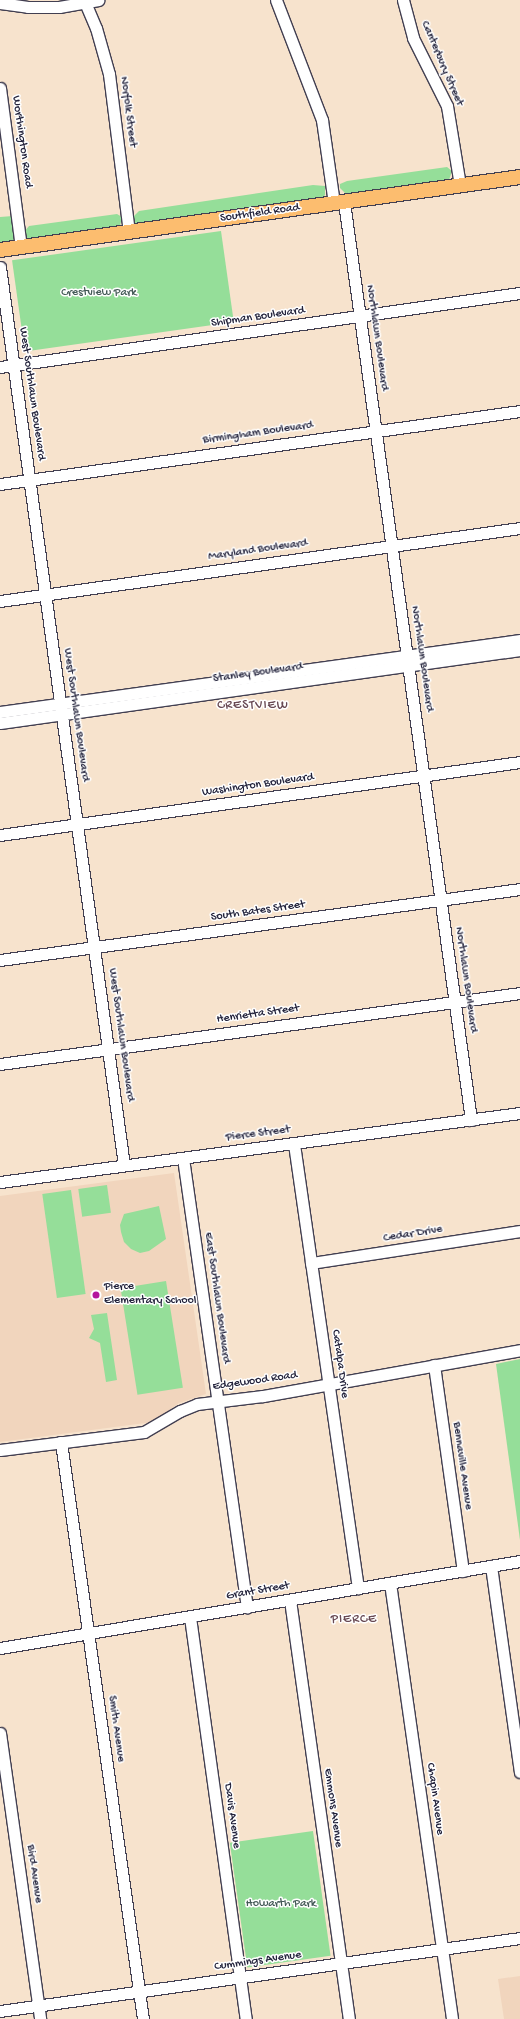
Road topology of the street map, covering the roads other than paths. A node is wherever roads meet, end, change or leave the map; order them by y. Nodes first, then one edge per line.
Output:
1 (98, 0) edge
2 (276, 0) edge
3 (404, 0) edge
4 (84, 2) edge
5 (0, 3) edge
6 (0, 88) edge
7 (520, 177) edge
8 (460, 185) junction
9 (339, 202) junction
10 (129, 232) junction
11 (21, 247) junction
12 (0, 250) edge
13 (0, 267) edge
14 (520, 293) edge
15 (360, 316) junction
16 (14, 365) junction
17 (0, 367) edge
18 (520, 411) edge
19 (376, 431) junction
20 (30, 480) junction
21 (0, 484) edge
22 (520, 528) edge
23 (392, 546) junction
24 (46, 595) junction
25 (0, 601) edge
26 (520, 640) edge
27 (520, 650) edge
28 (408, 661) junction
29 (61, 709) junction
30 (0, 712) edge
31 (0, 723) edge
32 (520, 762) edge
33 (424, 776) junction
34 (77, 824) junction
35 (0, 835) edge
36 (520, 889) edge
37 (441, 899) junction
38 (95, 947) junction
39 (0, 960) edge
40 (520, 993) edge
41 (455, 1002) junction
42 (108, 1049) junction
43 (0, 1064) edge
44 (520, 1113) edge
45 (471, 1120) junction
46 (294, 1144) junction
47 (183, 1158) junction
48 (124, 1166) junction
49 (0, 1182) edge
50 (520, 1231) edge
51 (311, 1263) junction
52 (520, 1350) edge
53 (434, 1365) junction
54 (329, 1383) junction
55 (217, 1401) junction
56 (61, 1442) junction
57 (0, 1450) edge
58 (520, 1561) edge
59 (491, 1566) junction
60 (463, 1571) junction
61 (390, 1583) junction
62 (358, 1588) junction
63 (290, 1600) junction
64 (247, 1607) junction
65 (190, 1617) junction
66 (89, 1634) junction
67 (0, 1648) edge
68 (0, 1733) edge
69 (520, 1772) edge
70 (520, 1938) edge
71 (442, 1949) junction
72 (341, 1963) junction
73 (240, 1977) junction
74 (140, 1992) junction
75 (38, 2006) junction
76 (0, 2011) edge
77 (40, 2019) edge
78 (143, 2019) edge
79 (246, 2019) edge
80 (349, 2019) edge
81 (452, 2019) edge

1 - 4 street
2 - 9 street, Northlawn Boulevard
3 - 8 street, Canterbury Street
4 - 5 street
4 - 10 street, Norfolk Street
6 - 11 street, Worthington Road
7 - 8 main road, Southfield Road
8 - 9 main road, Southfield Road
9 - 10 main road, Southfield Road
9 - 15 street, Northlawn Boulevard
10 - 11 main road, Southfield Road
11 - 12 main road, Southfield Road
13 - 16 street, West Southlawn Boulevard
14 - 15 street, Shipman Boulevard
15 - 16 street, Shipman Boulevard
15 - 19 street, Northlawn Boulevard
16 - 17 street, Shipman Boulevard
16 - 20 street, West Southlawn Boulevard
18 - 19 street, Birmingham Boulevard
19 - 20 street, Birmingham Boulevard
19 - 23 street, Northlawn Boulevard
20 - 21 street, Birmingham Boulevard
20 - 24 street, West Southlawn Boulevard
22 - 23 street, Maryland Boulevard
23 - 24 street, Maryland Boulevard
23 - 28 street, Northlawn Boulevard
24 - 25 street, Maryland Boulevard
24 - 29 street, West Southlawn Boulevard
26 - 28 street, Stanley Boulevard
27 - 28 street, Stanley Boulevard
28 - 29 street, Stanley Boulevard
28 - 33 street, Northlawn Boulevard
29 - 30 street, Stanley Boulevard
29 - 31 street, Stanley Boulevard
29 - 34 street, West Southlawn Boulevard
32 - 33 street, Washington Boulevard
33 - 34 street, Washington Boulevard
33 - 37 street, Northlawn Boulevard
34 - 35 street, Washington Boulevard
34 - 38 street, West Southlawn Boulevard
36 - 37 street, South Bates Street
37 - 38 street, South Bates Street
37 - 41 street, Northlawn Boulevard
38 - 39 street, South Bates Street
38 - 42 street, West Southlawn Boulevard
40 - 41 street, Henrietta Street
41 - 42 street, Henrietta Street
41 - 45 street, Northlawn Boulevard
42 - 43 street, Henrietta Street
42 - 48 street, West Southlawn Boulevard
44 - 45 street, Pierce Street
45 - 46 street, Pierce Street
46 - 47 street, Pierce Street
46 - 51 street, Catalpa Drive
47 - 48 street, Pierce Street
47 - 55 street, East Southlawn Boulevard
48 - 49 street, Pierce Street
50 - 51 street, Cedar Drive
51 - 54 street, Catalpa Drive
52 - 53 street, Edgewood Road
53 - 54 street, Edgewood Road
53 - 60 street, Bennaville Avenue
54 - 55 street, Edgewood Road
54 - 62 street, Catalpa Drive
55 - 56 street, Edgewood Road
55 - 64 street, East Southlawn Boulevard
56 - 57 street, Edgewood Road
56 - 66 street, Smith Avenue
58 - 59 street, Grant Street
59 - 60 street, Grant Street
59 - 69 street
60 - 61 street, Grant Street
61 - 62 street, Grant Street
61 - 71 street, Chapin Avenue
62 - 63 street, Grant Street
63 - 64 street, Grant Street
63 - 72 street, Emmons Avenue
64 - 65 street, Grant Street
65 - 66 street, Grant Street
65 - 73 street, Davis Avenue
66 - 67 street, Grant Street
66 - 74 street, Smith Avenue
68 - 75 street, Bird Avenue
70 - 71 street, Cummings Avenue
71 - 72 street, Cummings Avenue
71 - 81 street, Chapin Avenue
72 - 73 street, Cummings Avenue
72 - 80 street, Emmons Avenue
73 - 74 street, Cummings Avenue
73 - 79 street, Davis Avenue
74 - 75 street, Cummings Avenue
74 - 78 street, Smith Avenue
75 - 76 street, Cummings Avenue
75 - 77 street, Bird Avenue

